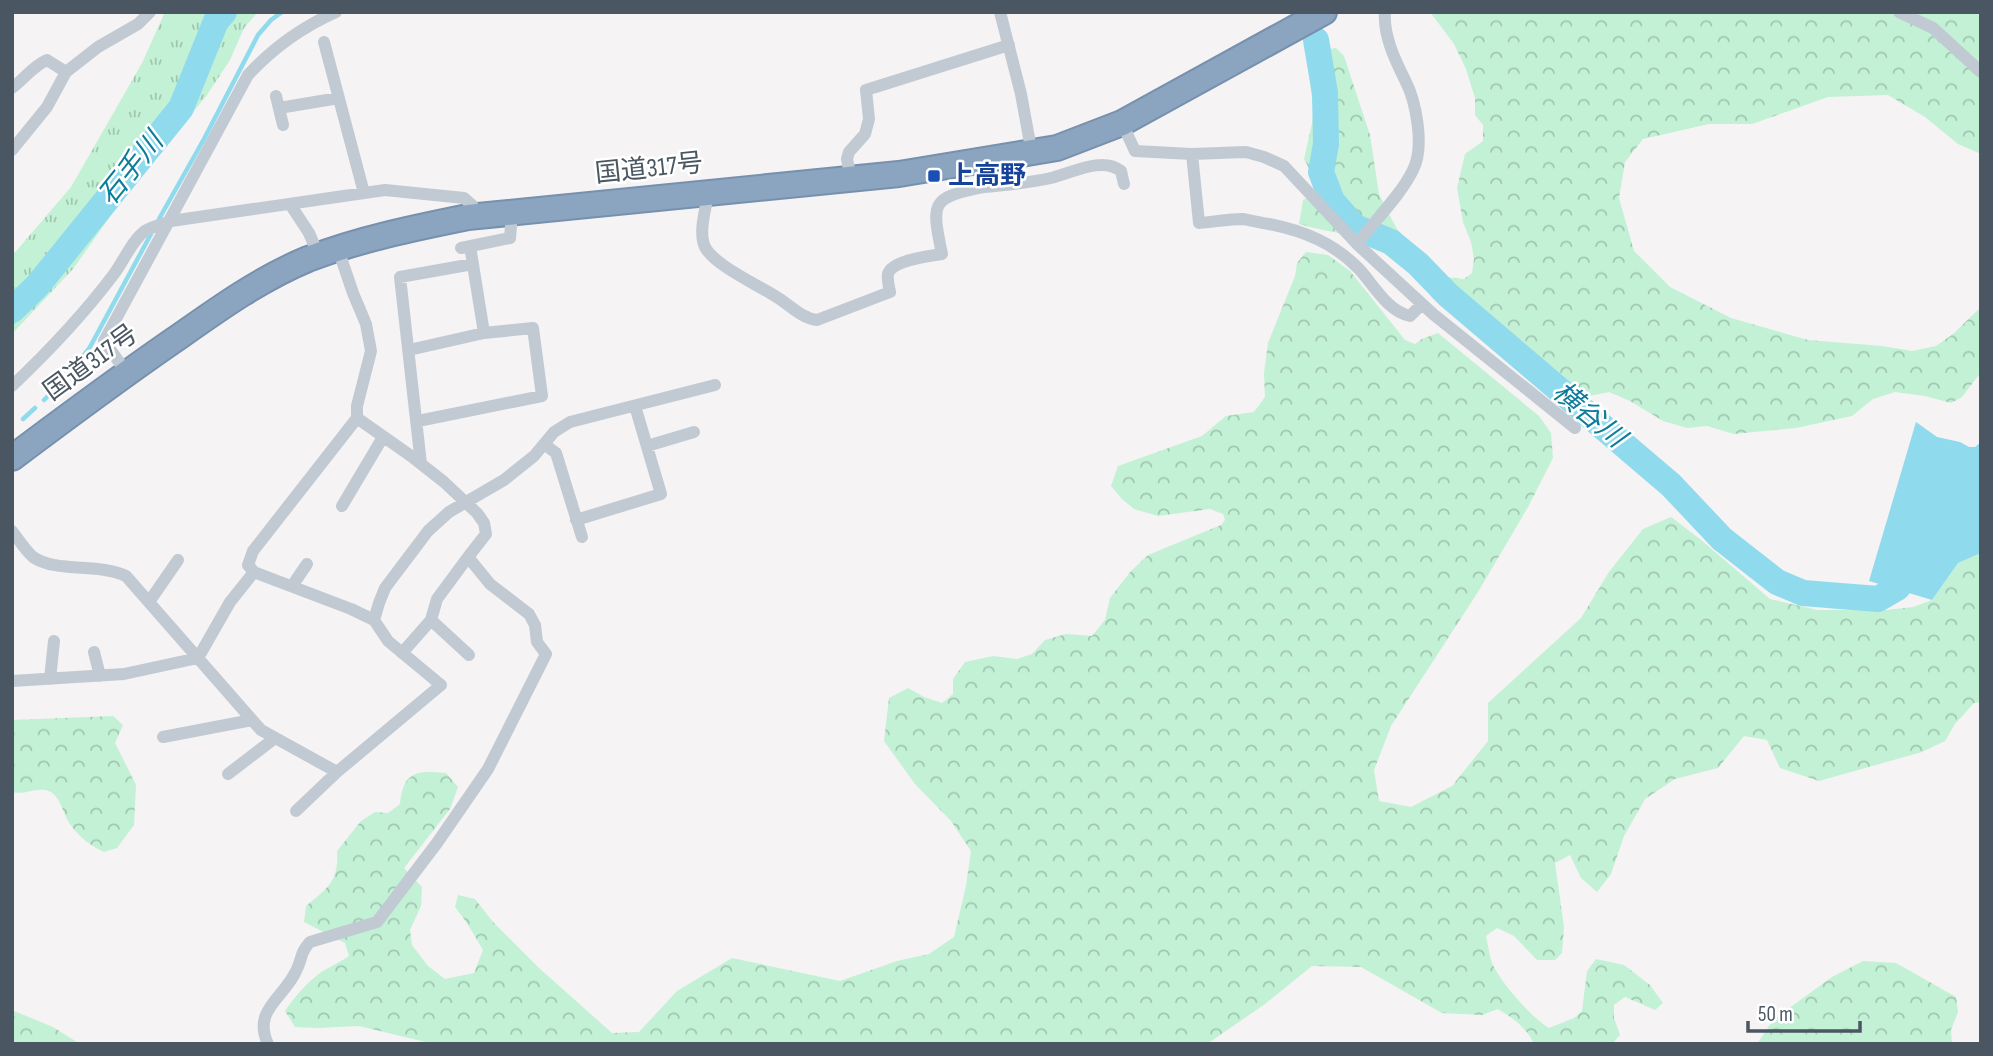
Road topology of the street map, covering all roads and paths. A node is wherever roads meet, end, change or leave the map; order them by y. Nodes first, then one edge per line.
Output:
1 (150, 12) edge
2 (336, 12) edge
3 (1000, 12) edge
4 (1324, 12) edge
5 (1385, 12) edge
6 (1899, 12) edge
7 (324, 42) dead end
8 (1009, 45) junction
9 (66, 72) junction
10 (1981, 72) edge
11 (12, 88) edge
12 (339, 98) junction
13 (1122, 123) junction
14 (283, 125) dead end
15 (12, 150) edge
16 (1032, 154) junction
17 (1192, 154) junction
18 (980, 162) junction
19 (850, 179) junction
20 (1124, 184) dead end
21 (984, 187) junction
22 (364, 193) junction
23 (708, 193) junction
24 (290, 204) junction
25 (512, 214) junction
26 (476, 216) junction
27 (171, 221) junction
28 (1359, 241) junction
29 (328, 253) junction
30 (473, 264) junction
31 (1422, 304) junction
32 (484, 333) junction
33 (409, 350) junction
34 (127, 373) junction
35 (715, 385) dead end
36 (12, 386) edge
37 (635, 406) junction
38 (357, 418) junction
39 (418, 421) junction
40 (1576, 428) dead end
41 (694, 432) dead end
42 (383, 437) junction
43 (544, 444) junction
44 (647, 446) junction
45 (13, 454) edge
46 (421, 464) junction
47 (465, 502) junction
48 (342, 506) dead end
49 (576, 520) junction
50 (12, 531) edge
51 (582, 537) dead end
52 (468, 557) junction
53 (178, 560) dead end
54 (307, 564) dead end
55 (254, 572) junction
56 (292, 586) junction
57 (149, 602) junction
58 (431, 620) junction
59 (374, 621) junction
60 (54, 640) dead end
61 (94, 652) dead end
62 (402, 653) junction
63 (469, 655) dead end
64 (198, 658) junction
65 (100, 676) junction
66 (50, 679) junction
67 (12, 681) edge
68 (252, 720) junction
69 (163, 737) dead end
70 (275, 738) junction
71 (337, 772) junction
72 (228, 774) dead end
73 (296, 811) dead end
74 (268, 1044) edge

1 - 9 street
2 - 27 street
3 - 8 street
4 - 13 highway, 国道317号
5 - 28 street
6 - 10 street
7 - 12 street
8 - 16 street
8 - 19 street
9 - 11 street
9 - 15 street
12 - 14 street
12 - 22 street
13 - 16 highway, 国道317号
13 - 17 street
16 - 18 highway, 国道317号
17 - 28 street
17 - 31 street
18 - 19 highway, 国道317号
18 - 21 street
19 - 23 highway, 国道317号
20 - 21 street
21 - 23 street
22 - 24 street
22 - 26 street
23 - 25 highway, 国道317号
24 - 27 street
24 - 29 street
25 - 26 highway, 国道317号
25 - 30 street
26 - 29 highway, 国道317号
27 - 34 street
27 - 36 street
28 - 31 street
29 - 34 highway, 国道317号
29 - 38 street
30 - 32 street
30 - 33 street
31 - 40 street
32 - 33 street
32 - 39 street
33 - 39 street
34 - 45 highway, 国道317号
35 - 37 street
37 - 43 street
37 - 44 street
38 - 42 street
38 - 55 street
39 - 46 street
41 - 44 street
42 - 46 street
42 - 48 street
43 - 47 street
43 - 49 street
44 - 49 street
46 - 47 street
47 - 52 street
47 - 59 street
49 - 51 street
50 - 57 street
52 - 58 street
52 - 74 street
53 - 57 street
54 - 56 street
55 - 56 street
55 - 64 street
56 - 59 street
57 - 64 street
58 - 62 street
58 - 63 street
59 - 62 street
60 - 66 street
61 - 65 street
62 - 71 street
64 - 65 street
64 - 68 street
65 - 66 street
66 - 67 street
68 - 69 street
68 - 70 street
70 - 71 street
70 - 72 street
71 - 73 street

